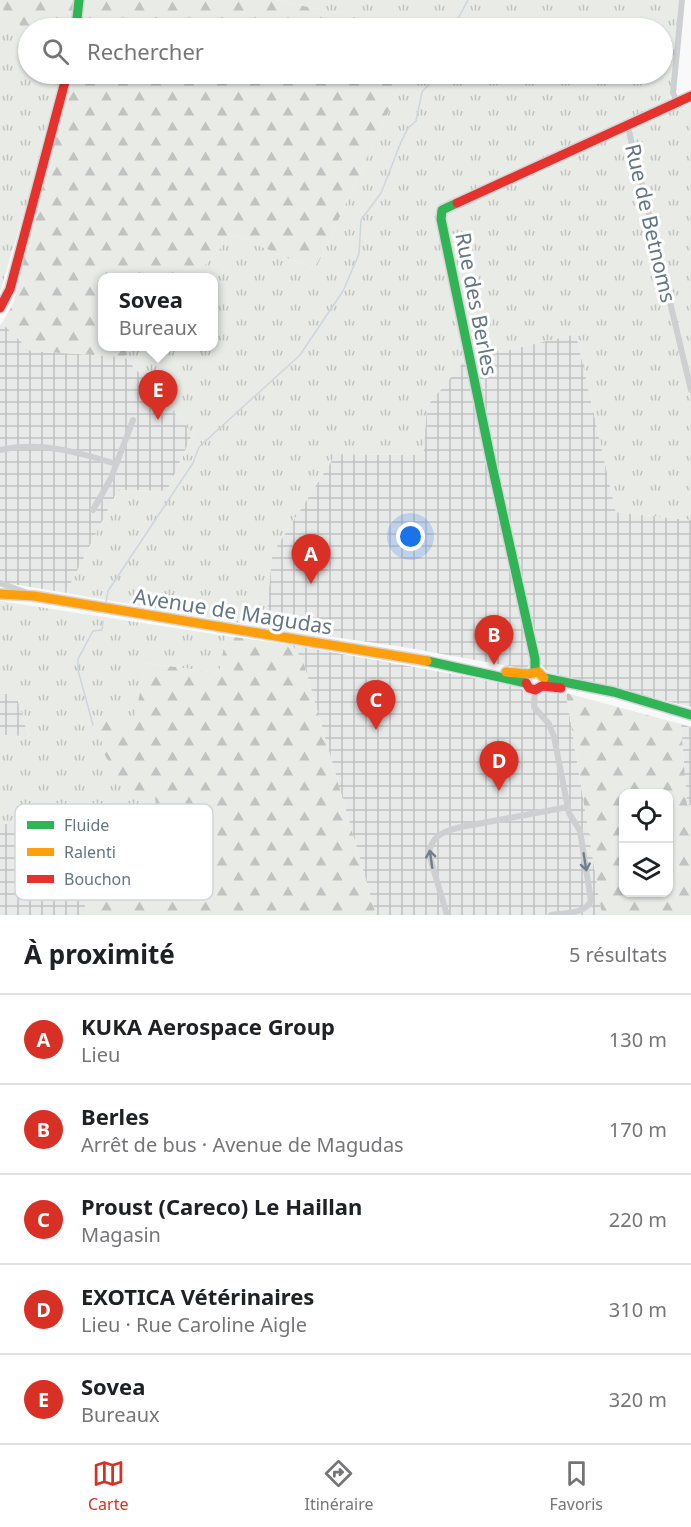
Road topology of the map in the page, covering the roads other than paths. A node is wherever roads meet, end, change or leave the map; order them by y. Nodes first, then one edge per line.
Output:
1 (79, 0) edge
2 (682, 0) edge
3 (77, 18) edge
4 (64, 84) edge
5 (691, 96) edge
6 (677, 102) junction
7 (628, 127) junction
8 (0, 308) edge
9 (691, 390) edge
10 (133, 420) dead end
11 (0, 450) edge
12 (116, 464) junction
13 (93, 510) dead end
14 (0, 583) edge
15 (0, 589) edge
16 (0, 594) edge
17 (12, 594) junction
18 (34, 596) junction
19 (530, 676) junction
20 (540, 685) junction
21 (691, 715) edge
22 (568, 807) junction
23 (589, 905) junction
24 (447, 915) edge
25 (551, 915) edge
26 (591, 915) edge

1 - 3 street
2 - 6 street
4 - 8 street
5 - 6 street, Rue des Berles
6 - 7 street, Rue des Berles
7 - 9 street, Rue de Betnoms
7 - 19 street, Rue des Berles
10 - 12 street
11 - 12 street
12 - 13 street
14 - 18 street
15 - 17 street, Avenue de Magudas
16 - 17 street, Avenue de Magudas
17 - 18 street, Avenue de Magudas
18 - 19 street, Avenue de Magudas
19 - 20 street
19 - 20 street
20 - 21 street
20 - 22 street
22 -> 23 street
24 -> 22 street
23 - 25 street
23 - 26 street

